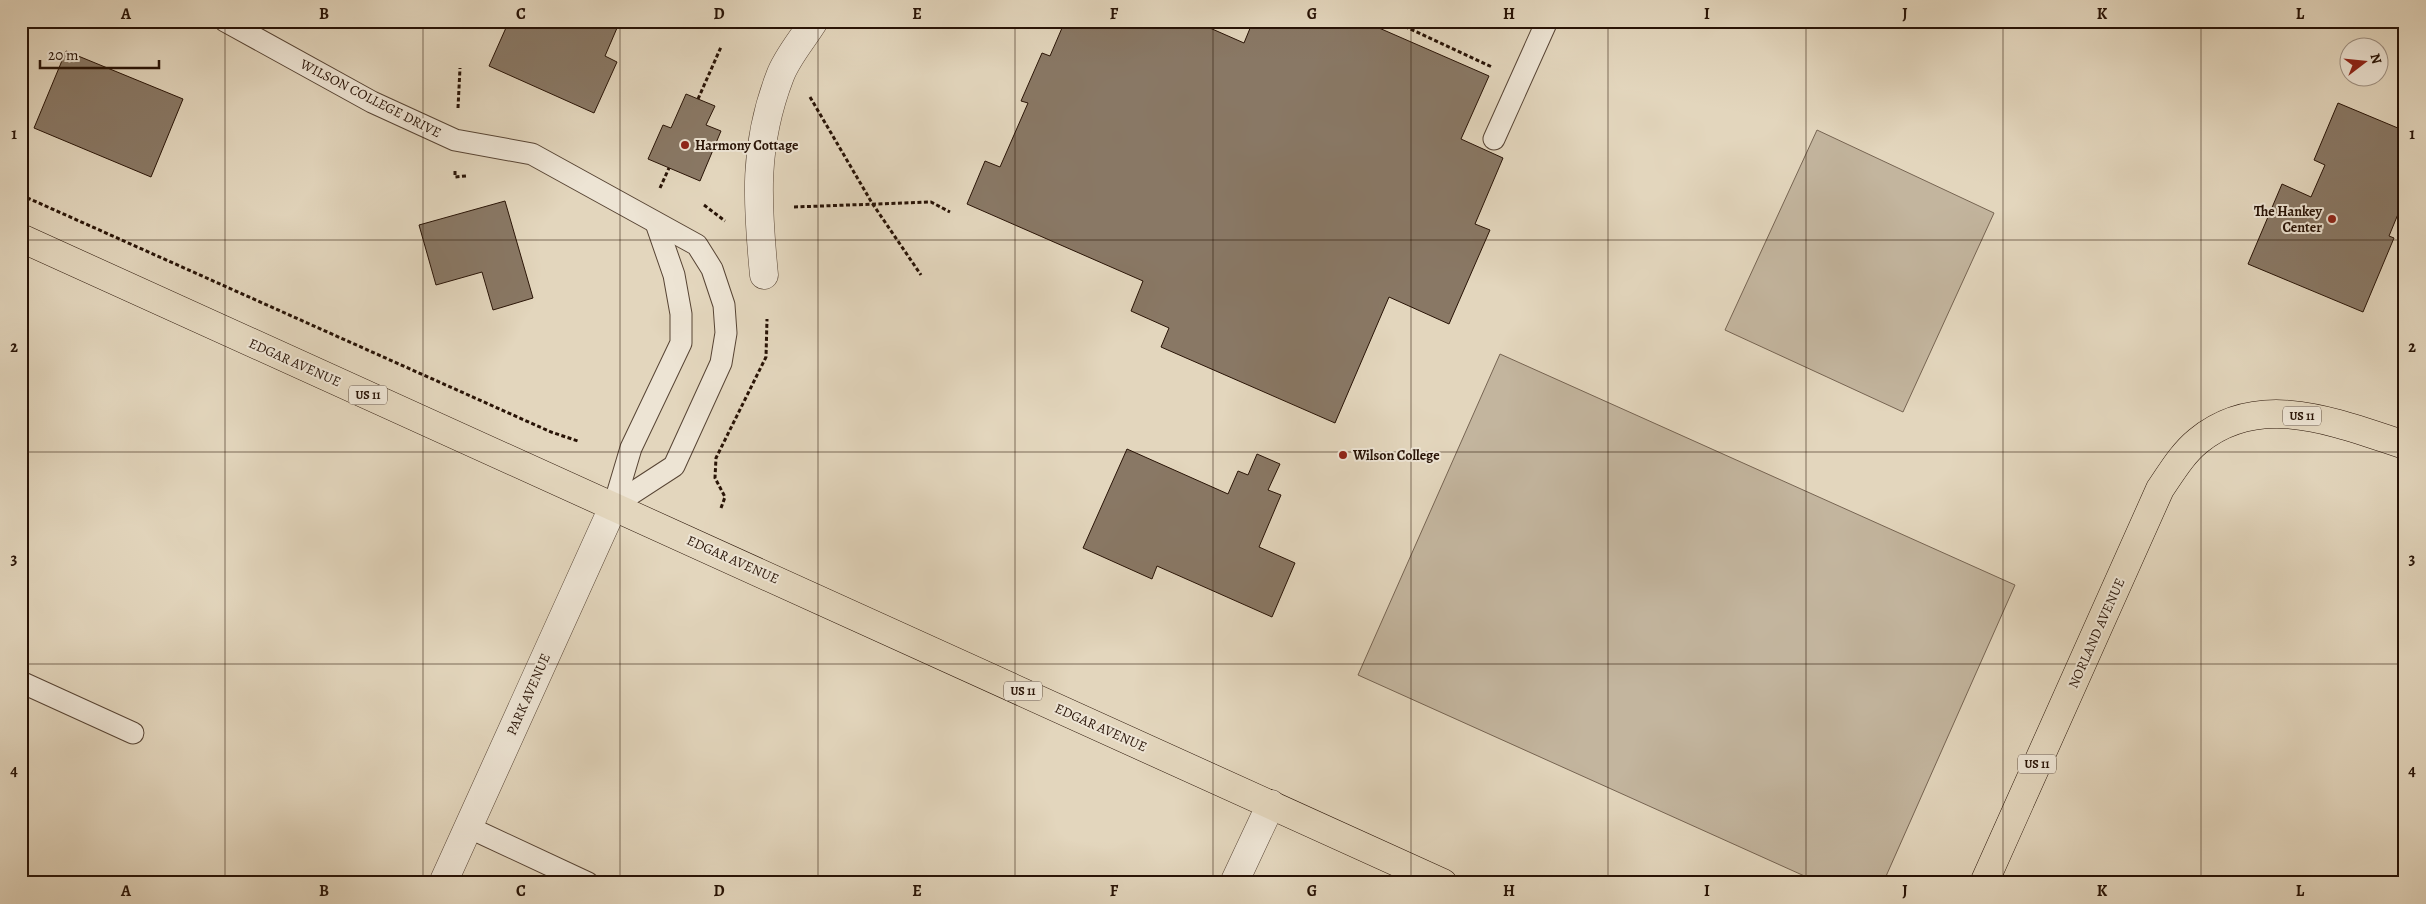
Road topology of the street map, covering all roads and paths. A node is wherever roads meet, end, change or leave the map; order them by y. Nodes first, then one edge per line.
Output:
1 (225, 21) edge
2 (814, 21) edge
3 (1393, 21) edge
4 (1547, 21) edge
5 (721, 47) dead end
6 (1520, 80) junction
7 (809, 96) dead end
8 (698, 99) dead end
9 (1494, 139) dead end
10 (669, 168) dead end
11 (659, 191) dead end
12 (21, 195) edge
13 (872, 203) junction
14 (790, 207) dead end
15 (950, 212) dead end
16 (656, 223) junction
17 (21, 238) edge
18 (764, 275) dead end
19 (921, 275) dead end
20 (767, 319) dead end
21 (578, 441) dead end
22 (2405, 445) edge
23 (614, 505) junction
24 (720, 508) dead end
25 (21, 682) edge
26 (133, 732) dead end
27 (1271, 804) junction
28 (468, 827) junction
29 (443, 883) edge
30 (588, 883) edge
31 (1234, 883) edge
32 (1444, 883) edge
33 (1984, 883) edge

1 - 16 lane, WILSON COLLEGE DRIVE
2 - 18 street
3 - 6 path
4 - 6 lane
5 - 8 path
6 - 9 lane
7 - 13 path
10 - 11 path
12 - 21 path
13 - 14 path
13 - 15 path
13 - 19 path
16 - 23 lane
16 - 23 lane, WILSON COLLEGE DRIVE
17 - 23 main road, EDGAR AVENUE / US 11
20 - 24 path
22 - 33 main road, NORLAND AVENUE / US 11
23 - 27 main road, EDGAR AVENUE / US 11
23 - 28 street, PARK AVENUE
25 - 26 lane
27 - 31 street
27 - 32 main road, EDGAR AVENUE / US 11
28 - 29 street, PARK AVENUE
28 - 30 lane

